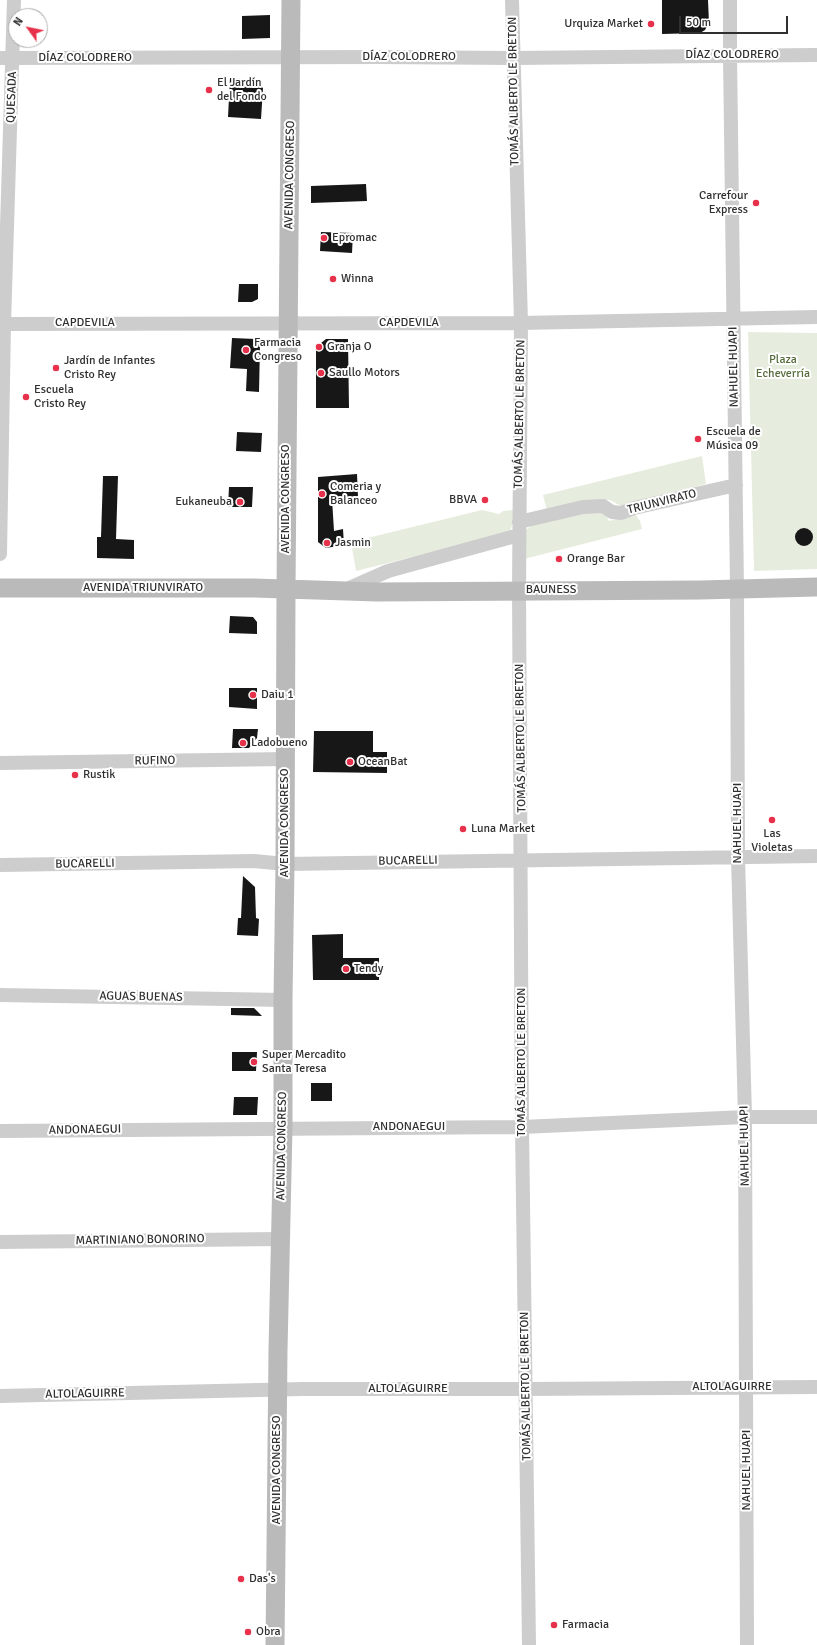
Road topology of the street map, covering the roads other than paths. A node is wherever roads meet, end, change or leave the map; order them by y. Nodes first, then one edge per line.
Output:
1 (14, 0) edge
2 (291, 0) edge
3 (512, 0) edge
4 (730, 0) edge
5 (730, 55) junction
6 (817, 55) edge
7 (6, 58) edge
8 (291, 58) junction
9 (513, 58) junction
10 (817, 317) edge
11 (734, 319) junction
12 (287, 322) junction
13 (521, 323) junction
14 (2, 324) edge
15 (736, 485) junction
16 (519, 528) junction
17 (0, 554) edge
18 (817, 587) edge
19 (0, 588) edge
20 (738, 589) junction
21 (286, 590) junction
22 (519, 590) junction
23 (341, 591) junction
24 (286, 759) junction
25 (0, 763) edge
26 (738, 856) junction
27 (817, 856) edge
28 (522, 859) junction
29 (286, 864) junction
30 (0, 865) edge
31 (0, 995) edge
32 (283, 1000) junction
33 (745, 1116) junction
34 (817, 1117) edge
35 (522, 1127) junction
36 (283, 1128) junction
37 (0, 1131) edge
38 (280, 1239) junction
39 (0, 1242) edge
40 (747, 1387) junction
41 (817, 1387) edge
42 (526, 1389) junction
43 (277, 1391) junction
44 (0, 1396) edge
45 (275, 1645) edge
46 (529, 1645) edge
47 (747, 1645) edge

1 - 7 street, QUESADA
2 - 8 main road, AVENIDA CONGRESO
3 - 9 street, TOMÁS ALBERTO LE BRETON
4 - 5 street, NAHUEL HUAPI
5 - 6 street, DÍAZ COLODRERO
5 - 9 street, DÍAZ COLODRERO
5 - 11 street, NAHUEL HUAPI
7 - 8 street, DÍAZ COLODRERO
7 - 14 street, QUESADA
8 - 9 street, DÍAZ COLODRERO
8 - 12 main road, AVENIDA CONGRESO
9 - 13 street, TOMÁS ALBERTO LE BRETON
10 - 11 street, CAPDEVILA
11 - 13 street, CAPDEVILA
11 - 15 street, NAHUEL HUAPI
12 - 13 street, CAPDEVILA
12 - 14 street, CAPDEVILA
12 - 21 main road, AVENIDA CONGRESO
13 - 16 street, TOMÁS ALBERTO LE BRETON
14 - 17 street, QUESADA
15 - 16 street, TRIUNVIRATO
15 - 20 street, NAHUEL HUAPI
16 - 22 street, TOMÁS ALBERTO LE BRETON
16 - 23 street, TRIUNVIRATO
18 - 20 main road, BAUNESS
19 - 21 main road, AVENIDA TRIUNVIRATO
20 - 22 main road, BAUNESS
20 - 26 street, NAHUEL HUAPI
21 - 23 main road, BAUNESS
21 - 24 main road, AVENIDA CONGRESO
22 - 23 main road, BAUNESS
22 - 28 street, TOMÁS ALBERTO LE BRETON
24 - 25 street, RUFINO
24 - 29 main road, AVENIDA CONGRESO
26 - 27 street, BUCARELLI
26 - 28 street, BUCARELLI
26 - 33 street, NAHUEL HUAPI
28 - 29 street, BUCARELLI
28 - 35 street, TOMÁS ALBERTO LE BRETON
29 - 30 street, BUCARELLI
29 - 32 main road, AVENIDA CONGRESO
31 - 32 street, AGUAS BUENAS
32 - 36 main road, AVENIDA CONGRESO
33 - 34 street, ANDONAEGUI
33 - 35 street, ANDONAEGUI
33 - 40 street, NAHUEL HUAPI
35 - 36 street, ANDONAEGUI
35 - 42 street, TOMÁS ALBERTO LE BRETON
36 - 37 street, ANDONAEGUI
36 - 38 main road, AVENIDA CONGRESO
38 - 39 street, MARTINIANO BONORINO
38 - 43 main road, AVENIDA CONGRESO
40 - 41 street, ALTOLAGUIRRE
40 - 42 street, ALTOLAGUIRRE
40 - 47 street, NAHUEL HUAPI
42 - 43 street, ALTOLAGUIRRE
42 - 46 street, TOMÁS ALBERTO LE BRETON
43 - 44 street, ALTOLAGUIRRE
43 - 45 main road, AVENIDA CONGRESO

